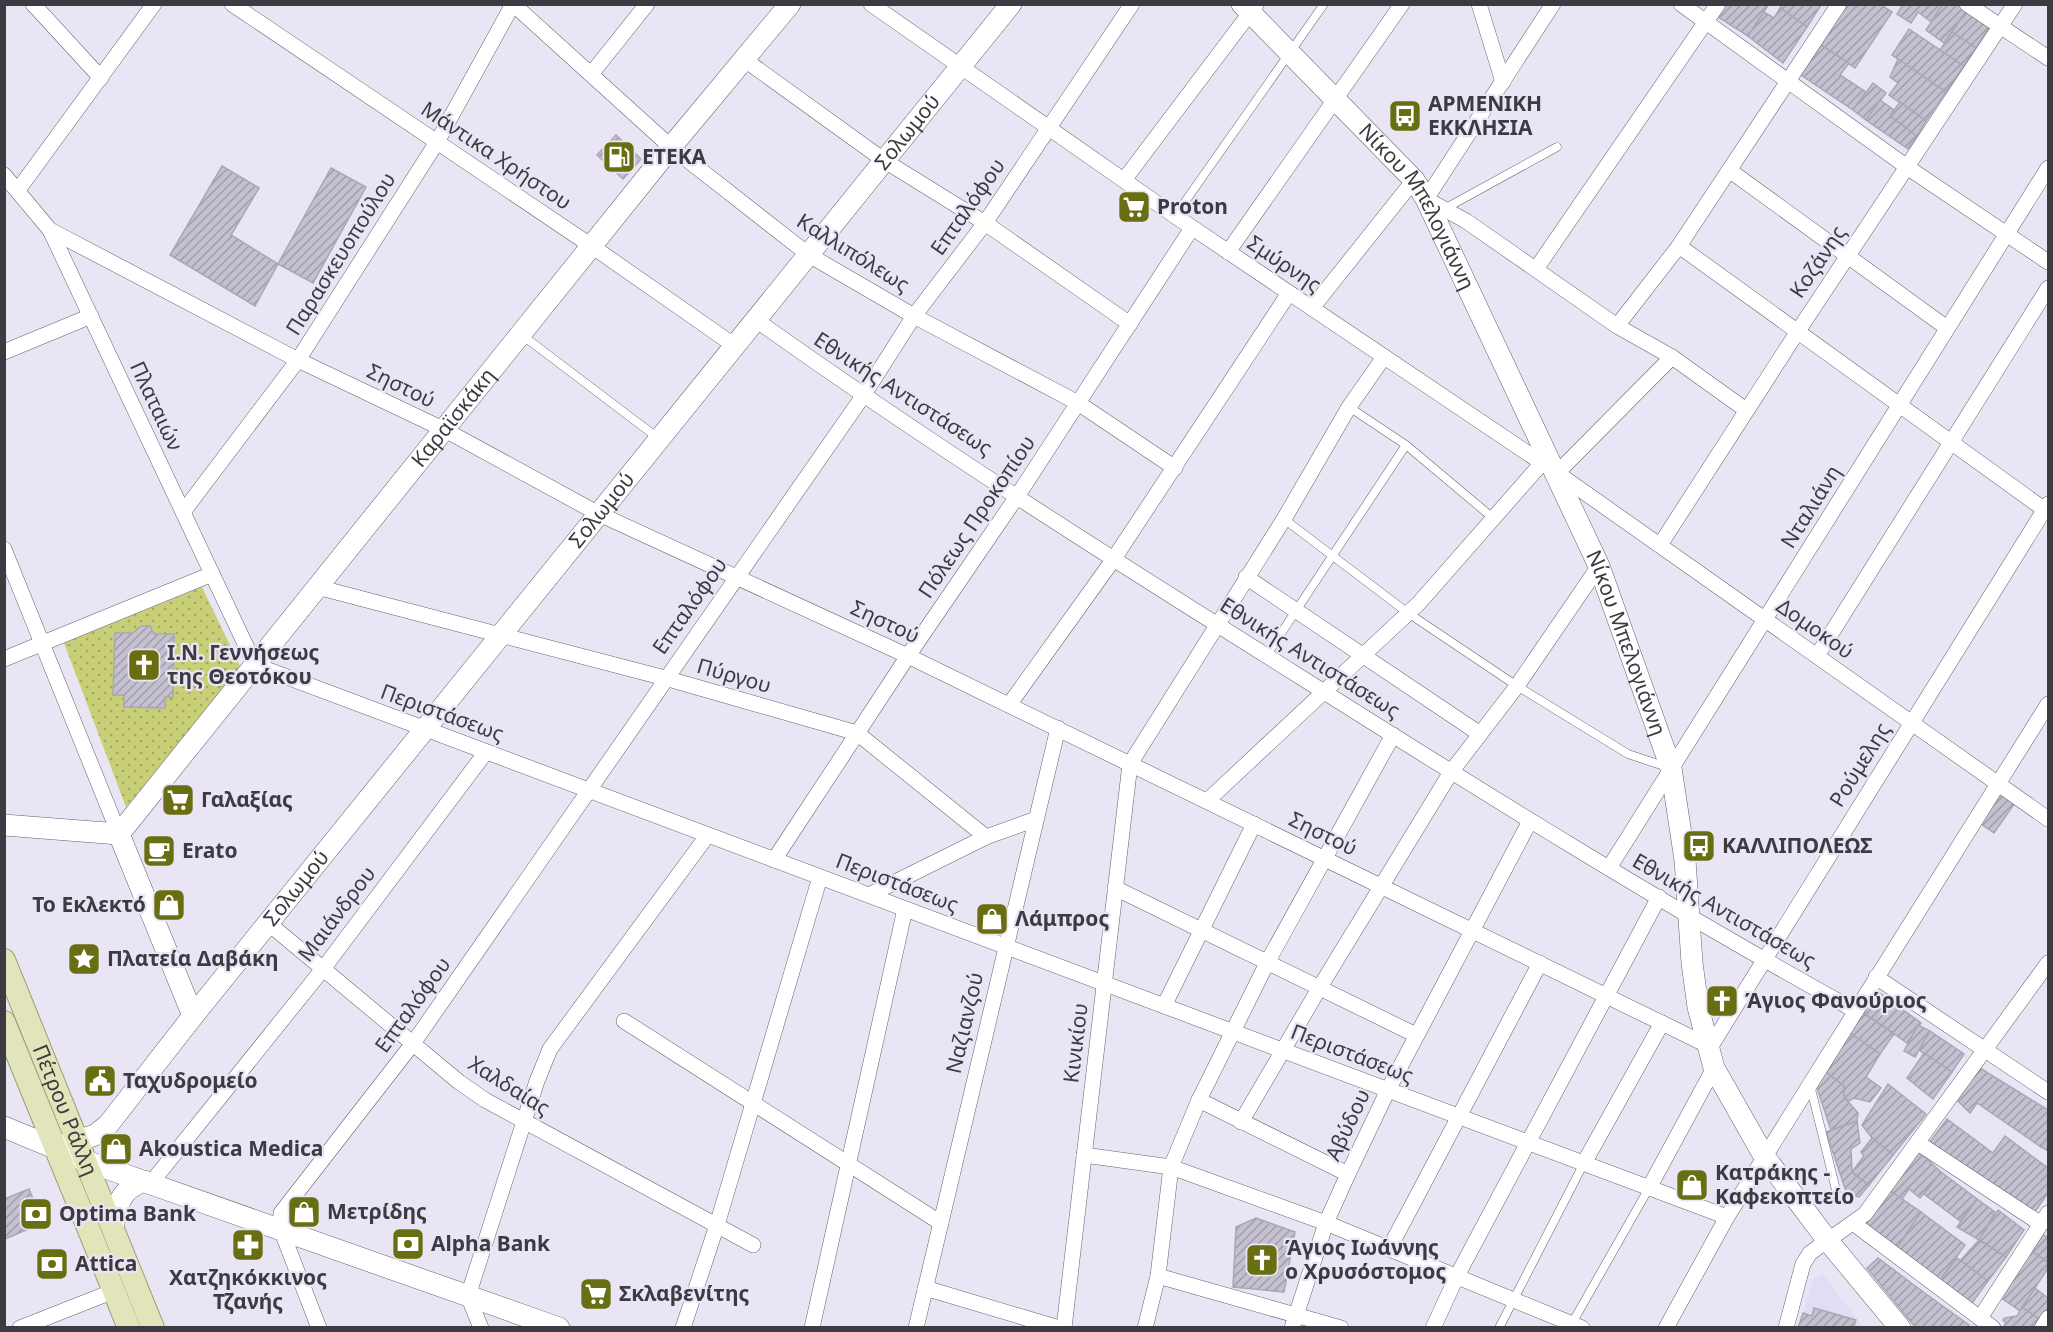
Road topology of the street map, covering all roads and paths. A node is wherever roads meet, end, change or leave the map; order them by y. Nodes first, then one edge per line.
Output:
1 (33, 4) edge
2 (154, 4) edge
3 (232, 4) edge
4 (513, 4) edge
5 (647, 4) edge
6 (790, 4) edge
7 (871, 4) edge
8 (1011, 4) edge
9 (1132, 4) edge
10 (1324, 4) edge
11 (1402, 4) edge
12 (1479, 4) edge
13 (1553, 4) edge
14 (1681, 4) edge
15 (1718, 4) edge
16 (1839, 4) edge
17 (1967, 4) edge
18 (2015, 4) edge
19 (1250, 7) edge
20 (1707, 22) junction
21 (2000, 27) junction
22 (1290, 53) junction
23 (2049, 58) edge
24 (745, 60) junction
25 (961, 67) junction
26 (592, 73) junction
27 (101, 78) junction
28 (1789, 80) junction
29 (1503, 82) junction
30 (1336, 100) junction
31 (1049, 127) junction
32 (437, 142) junction
33 (671, 147) junction
34 (1557, 147) dead end
35 (885, 161) junction
36 (1907, 167) junction
37 (2049, 168) edge
38 (1729, 170) junction
39 (4, 175) edge
40 (1124, 180) junction
41 (1413, 180) junction
42 (18, 190) junction
43 (1426, 199) junction
44 (1446, 208) junction
45 (1175, 216) junction
46 (985, 223) junction
47 (1192, 228) junction
48 (50, 230) junction
49 (2007, 233) junction
50 (1679, 246) junction
51 (593, 247) junction
52 (1228, 252) junction
53 (1848, 254) junction
54 (809, 255) junction
55 (2049, 262) edge
56 (1536, 269) junction
57 (2049, 288) edge
58 (1289, 293) junction
59 (1312, 308) junction
60 (91, 316) junction
61 (914, 316) junction
62 (756, 320) junction
63 (1130, 324) junction
64 (1617, 326) junction
65 (1947, 328) junction
66 (1798, 330) junction
67 (522, 335) junction
68 (735, 346) junction
69 (4, 352) edge
70 (1384, 357) junction
71 (1672, 357) junction
72 (298, 360) junction
73 (863, 396) junction
74 (1078, 403) junction
75 (1899, 405) junction
76 (1349, 407) junction
77 (1746, 410) junction
78 (445, 430) junction
79 (660, 439) junction
80 (1951, 443) junction
81 (1406, 445) junction
82 (1175, 468) junction
83 (1550, 468) junction
84 (1018, 495) junction
85 (2047, 507) edge
86 (183, 512) junction
87 (599, 514) junction
88 (1493, 518) junction
89 (1284, 519) junction
90 (1660, 545) junction
91 (4, 549) edge
92 (1334, 556) junction
93 (1113, 560) junction
94 (1599, 566) junction
95 (212, 574) junction
96 (736, 577) junction
97 (1246, 577) junction
98 (318, 587) junction
99 (1297, 610) junction
100 (1408, 613) junction
101 (1765, 619) junction
102 (1216, 624) junction
103 (501, 635) junction
104 (43, 644) junction
105 (1361, 655) junction
106 (908, 656) junction
107 (1266, 656) junction
108 (1817, 656) junction
109 (4, 659) edge
110 (255, 665) junction
111 (665, 678) junction
112 (1517, 686) junction
113 (1322, 691) junction
114 (2049, 704) edge
115 (1009, 705) junction
116 (1912, 723) junction
117 (1058, 729) junction
118 (424, 730) junction
119 (856, 733) junction
120 (1393, 735) junction
121 (1480, 735) junction
122 (486, 752) junction
123 (1130, 764) junction
124 (1671, 768) junction
125 (1451, 772) junction
126 (1998, 783) junction
127 (588, 792) junction
128 (1207, 801) junction
129 (1036, 819) junction
130 (2049, 819) edge
131 (1530, 821) junction
132 (1254, 824) junction
133 (4, 825) edge
134 (119, 834) junction
135 (707, 836) junction
136 (986, 837) junction
137 (1324, 858) junction
138 (774, 860) junction
139 (1609, 868) junction
140 (820, 877) junction
141 (1383, 887) junction
142 (1116, 888) junction
143 (869, 895) junction
144 (1659, 897) junction
145 (905, 909) junction
146 (1688, 916) junction
147 (268, 923) junction
148 (1202, 930) junction
149 (1472, 930) junction
150 (1005, 946) junction
151 (4, 960) edge
152 (1764, 960) junction
153 (1268, 961) junction
154 (1540, 963) junction
155 (2049, 963) edge
156 (323, 969) junction
157 (1876, 977) junction
158 (1105, 983) junction
159 (1320, 987) junction
160 (1605, 995) junction
161 (1164, 1006) junction
162 (1856, 1011) junction
163 (193, 1016) junction
164 (624, 1021) dead end
165 (4, 1022) edge
166 (1662, 1023) junction
167 (1233, 1032) junction
168 (1416, 1035) junction
169 (414, 1042) junction
170 (1282, 1050) junction
171 (1987, 1050) junction
172 (1710, 1054) junction
173 (1809, 1084) junction
174 (1388, 1090) junction
175 (2049, 1092) edge
176 (1198, 1100) junction
177 (753, 1102) junction
178 (1460, 1117) junction
179 (524, 1122) junction
180 (1241, 1122) junction
181 (4, 1127) edge
182 (1528, 1142) junction
183 (1918, 1143) junction
184 (56, 1146) junction
185 (82, 1152) junction
186 (1084, 1155) junction
187 (1764, 1156) junction
188 (1584, 1163) junction
189 (848, 1164) junction
190 (1171, 1167) junction
191 (1348, 1174) junction
192 (148, 1182) junction
193 (1649, 1188) junction
194 (1838, 1198) dead end
195 (1727, 1217) junction
196 (2045, 1218) edge
197 (940, 1223) junction
198 (1326, 1223) junction
199 (1853, 1223) junction
200 (717, 1225) junction
201 (280, 1227) junction
202 (113, 1229) junction
203 (1828, 1241) junction
204 (753, 1245) dead end
205 (1389, 1249) junction
206 (1158, 1276) junction
207 (1456, 1276) junction
208 (925, 1288) junction
209 (114, 1291) junction
210 (468, 1296) junction
211 (1513, 1299) junction
212 (1980, 1318) junction
213 (2049, 1318) edge
214 (1294, 1321) edge
215 (1575, 1326) edge
216 (20, 1328) edge
217 (129, 1328) edge
218 (153, 1328) edge
219 (320, 1328) edge
220 (481, 1328) edge
221 (559, 1328) edge
222 (683, 1328) edge
223 (812, 1328) edge
224 (916, 1328) edge
225 (1062, 1328) edge
226 (1145, 1328) edge
227 (1341, 1328) edge
228 (1433, 1328) edge
229 (1499, 1328) edge
230 (1666, 1328) edge
231 (1786, 1328) edge
232 (1899, 1328) edge
233 (1993, 1328) edge
234 (2042, 1328) edge

1 - 27 street
2 - 27 street
3 - 32 street, Μάντικα Χρήστου
4 - 26 street, Καλλιπόλεως
4 - 32 street, Παρασκευοπούλου
5 - 26 street
6 - 24 main road, Καραϊσκάκη
7 - 25 street, Σμύρνης
8 - 25 main road, Σολωμού
9 - 31 street, Επταλόφου
10 - 22 lane
11 - 30 street
12 - 29 street
13 - 29 street
14 - 20 street
15 - 20 street
16 - 28 street
17 - 21 street
18 - 21 street, Κοζάνης
19 - 22 main road, Νίκου Μπελογιάννη
19 - 40 street
20 - 28 street
20 - 56 street
21 - 23 street
21 - 36 street, Κοζάνης
22 - 30 main road, Νίκου Μπελογιάννη
22 - 45 lane
24 - 33 main road, Καραϊσκάκη
24 - 35 street
25 - 31 street, Σμύρνης
25 - 35 main road, Σολωμού
26 - 33 street, Καλλιπόλεως
27 - 42 street
28 - 36 street
28 - 38 street
29 - 43 street
30 - 41 main road, Νίκου Μπελογιάννη
30 - 52 street
31 - 40 street, Σμύρνης
31 - 46 street, Επταλόφου
32 - 51 street, Μάντικα Χρήστου
32 - 72 street, Παρασκευοπούλου
33 - 51 main road, Καραϊσκάκη
33 - 54 street, Καλλιπόλεως
34 - 44 lane
35 - 46 street
35 - 54 main road, Σολωμού
36 - 49 street
36 - 53 street, Κοζάνης
37 - 49 street, Νταλιάνη
38 - 50 street
38 - 53 street
39 - 42 street, Πλαταιών
40 - 45 street, Σμύρνης
41 - 43 main road, Νίκου Μπελογιάννη
41 - 59 street
42 - 48 street, Πλαταιών
43 - 44 street
43 - 83 main road, Νίκου Μπελογιάννη
44 - 56 street
45 - 47 street, Σμύρνης
46 - 61 street, Επταλόφου
46 - 63 street
47 - 52 street, Σμύρνης
47 - 63 street, Πόλεως Προκοπίου
48 - 60 street, Πλαταιών
48 - 72 street, Σηστού
49 - 55 street
49 - 65 street, Νταλιάνη
50 - 64 street
50 - 66 street
51 - 67 main road, Καραϊσκάκη
51 - 68 street, Μάντικα Χρήστου
52 - 58 street, Σμύρνης
53 - 65 street
53 - 66 street, Κοζάνης
54 - 61 street, Καλλιπόλεως
54 - 62 main road, Σολωμού
56 - 64 street
57 - 80 street
58 - 59 street, Σμύρνης
58 - 82 street
59 - 70 street, Σμύρνης
60 - 69 street
60 - 86 street, Πλαταιών
61 - 73 street, Επταλόφου
61 - 74 street, Καλλιπόλεως
62 - 68 main road, Σολωμού
62 - 73 street, Εθνικής Αντιστάσεως
63 - 74 street, Πόλεως Προκοπίου
64 - 71 street
65 - 75 street, Νταλιάνη
66 - 75 street
66 - 77 street, Κοζάνης
67 - 78 main road, Καραϊσκάκη
67 - 79 lane
68 - 79 main road, Σολωμού
70 - 76 street
70 - 83 street, Σμύρνης
71 - 77 street
71 - 83 street
72 - 78 street, Σηστού
72 - 86 street, Παρασκευοπούλου
73 - 84 street, Εθνικής Αντιστάσεως
73 - 96 street, Επταλόφου
74 - 82 street, Καλλιπόλεως
74 - 84 street, Πόλεως Προκοπίου
75 - 80 street
75 - 101 street, Νταλιάνη
76 - 81 lane
76 - 89 street
77 - 90 street, Κοζάνης
78 - 87 street, Σηστού
78 - 98 main road, Καραϊσκάκη
79 - 87 main road, Σολωμού
80 - 85 street
80 - 108 street
81 - 88 lane
81 - 92 lane
82 - 93 street
83 - 88 street
83 - 90 street, Δομοκού
83 - 94 main road, Νίκου Μπελογιάννη
84 - 93 street, Εθνικής Αντιστάσεως
84 - 106 street, Πόλεως Προκοπίου
85 - 116 street, Ρούμελης
86 - 95 street, Πλαταιών
87 - 96 street, Σηστού
87 - 103 main road, Σολωμού
88 - 100 street
89 - 92 lane
89 - 97 street
90 - 101 street, Δομοκού
91 - 104 street
92 - 99 lane
92 - 100 lane
93 - 102 street, Εθνικής Αντιστάσεως
93 - 115 street
94 - 112 street
94 - 124 main road, Νίκου Μπελογιάννη
95 - 104 street
95 - 110 street, Πλαταιών
96 - 106 street, Σηστού
96 - 111 street, Επταλόφου
97 - 99 street
97 - 102 street
98 - 103 street, Πύργου
98 - 110 main road, Καραϊσκάκη
99 - 105 street
99 - 107 lane
100 - 105 street
100 - 112 lane
101 - 108 street, Δομοκού
101 - 124 street, Νταλιάνη
102 - 107 street, Εθνικής Αντιστάσεως
102 - 123 street
103 - 111 street, Πύργου
103 - 118 main road, Σολωμού
104 - 109 street
104 - 134 street
105 - 113 street
105 - 121 street
106 - 115 street, Σηστού
106 - 119 street, Πόλεως Προκοπίου
107 - 113 street, Εθνικής Αντιστάσεως
108 - 116 street, Δομοκού
110 - 118 street, Περιστάσεως
110 - 134 main road, Καραϊσκάκη
111 - 119 street, Πύργου
111 - 127 street, Επταλόφου
112 - 121 street
112 - 124 lane
113 - 120 street, Εθνικής Αντιστάσεως
113 - 128 street
114 - 126 street
115 - 117 street, Σηστού
116 - 126 street, Δομοκού
116 - 152 street, Ρούμελης
117 - 123 street, Σηστού
117 - 129 street, Ναζιανζού
118 - 122 street, Περιστάσεως
118 - 147 main road, Σολωμού
119 - 136 street, Πύργου
119 - 138 street, Πόλεως Προκοπίου
120 - 125 street, Εθνικής Αντιστάσεως
120 - 137 street
121 - 125 street
122 - 127 street, Περιστάσεως
122 - 156 street, Μαιάνδρου
123 - 128 street, Σηστού
123 - 142 street, Κινικίου
124 - 139 street, Νταλιάνη
124 - 146 main road, Νίκου Μπελογιάννη
125 - 131 street, Εθνικής Αντιστάσεως
125 - 141 street
126 - 130 street, Δομοκού
126 - 157 street
127 - 135 street, Περιστάσεως
127 - 169 street, Επταλόφου
128 - 132 street, Σηστού
129 - 136 street
129 - 150 street, Ναζιανζού
131 - 139 street, Εθνικής Αντιστάσεως
131 - 149 street, Αβύδου
132 - 137 street, Σηστού
132 - 148 street
133 - 134 main road
134 - 163 main road
135 - 138 street, Περιστάσεως
135 - 179 street
136 - 143 street
137 - 141 street, Σηστού
137 - 153 street
138 - 140 street, Περιστάσεως
139 - 144 street, Εθνικής Αντιστάσεως
140 - 143 street, Περιστάσεως
140 - 177 street
141 - 149 street, Σηστού
141 - 159 street
142 - 148 street
142 - 158 street, Κινικίου
143 - 145 street, Περιστάσεως
144 - 146 street, Εθνικής Αντιστάσεως
144 - 160 street
145 - 150 street, Περιστάσεως
145 - 189 street
146 - 152 street, Εθνικής Αντιστάσεως
146 - 172 main road, Νίκου Μπελογιάννη
147 - 156 street, Χαλδαίας
147 - 163 main road, Σολωμού
148 - 153 street
148 - 161 street
149 - 154 street, Σηστού
149 - 168 street, Αβύδου
150 - 158 street, Περιστάσεως
150 - 197 street, Ναζιανζού
151 - 185 main road, Πέτρου Ράλλη
152 - 162 street, Εθνικής Αντιστάσεως
152 - 172 street, Ρούμελης
153 - 159 street
153 - 167 street
154 - 160 street, Σηστού
154 - 178 street
155 - 171 street
156 - 169 street, Χαλδαίας
156 - 192 street, Μαιάνδρου
157 - 162 street
157 - 171 street
158 - 161 street, Περιστάσεως
158 - 186 street, Κινικίου
159 - 168 street
159 - 170 street
160 - 166 street, Σηστού
160 - 182 street
161 - 167 street, Περιστάσεως
162 - 173 street
163 - 185 main road
164 - 177 street
165 - 184 main road, Πέτρου Ράλλη
166 - 172 street, Σηστού
166 - 188 street
167 - 170 street, Περιστάσεως
167 - 176 street
168 - 174 street, Αβύδου
169 - 179 street, Χαλδαίας
169 - 201 street, Επταλόφου
170 - 174 street, Περιστάσεως
170 - 180 street
171 - 175 street
171 - 183 street
172 - 187 main road, Νίκου Μπελογιάννη
172 - 193 street, Ρούμελης
173 - 187 street
173 - 194 lane
174 - 178 street, Περιστάσεως
174 - 191 street, Αβύδου
176 - 180 street
176 - 190 street
177 - 189 street
177 - 200 street
178 - 182 street, Περιστάσεως
178 - 205 street
179 - 200 street, Χαλδαίας
179 - 210 street
180 - 191 street
181 - 184 main road
182 - 188 street, Περιστάσεως
182 - 207 street
183 - 196 street
183 - 199 street
184 - 185 main road
184 - 209 main road, Πέτρου Ράλλη
185 - 192 main road
185 - 202 main road, Πέτρου Ράλλη
186 - 190 street
186 - 225 street, Κινικίου
187 - 195 street
187 - 203 main road, Νίκου Μπελογιάννη
188 - 193 street, Περιστάσεως
188 - 211 lane
189 - 197 street
189 - 223 street
190 - 198 street
190 - 206 street
191 - 198 street, Αβύδου
192 - 201 main road
192 - 202 main road
193 - 195 street, Περιστάσεως
193 - 215 lane
195 - 230 street
196 - 212 street
197 - 208 street, Ναζιανζού
198 - 205 street
198 - 214 street, Αβύδου
199 - 203 street
199 - 212 street
200 - 204 street, Χαλδαίας
200 - 222 street
201 - 210 main road
201 - 219 street
202 - 218 main road, Πέτρου Ράλλη
203 - 231 street
203 - 232 main road, Νίκου Μπελογιάννη
205 - 207 street
206 - 214 street
206 - 226 street
207 - 211 street
207 - 228 street
208 - 224 street, Ναζιανζού
208 - 225 street
209 - 216 street
209 - 217 main road, Πέτρου Ράλλη
210 - 220 street
210 - 221 main road
211 - 215 street
211 - 229 lane
212 - 233 street
213 - 234 street
214 - 227 street

